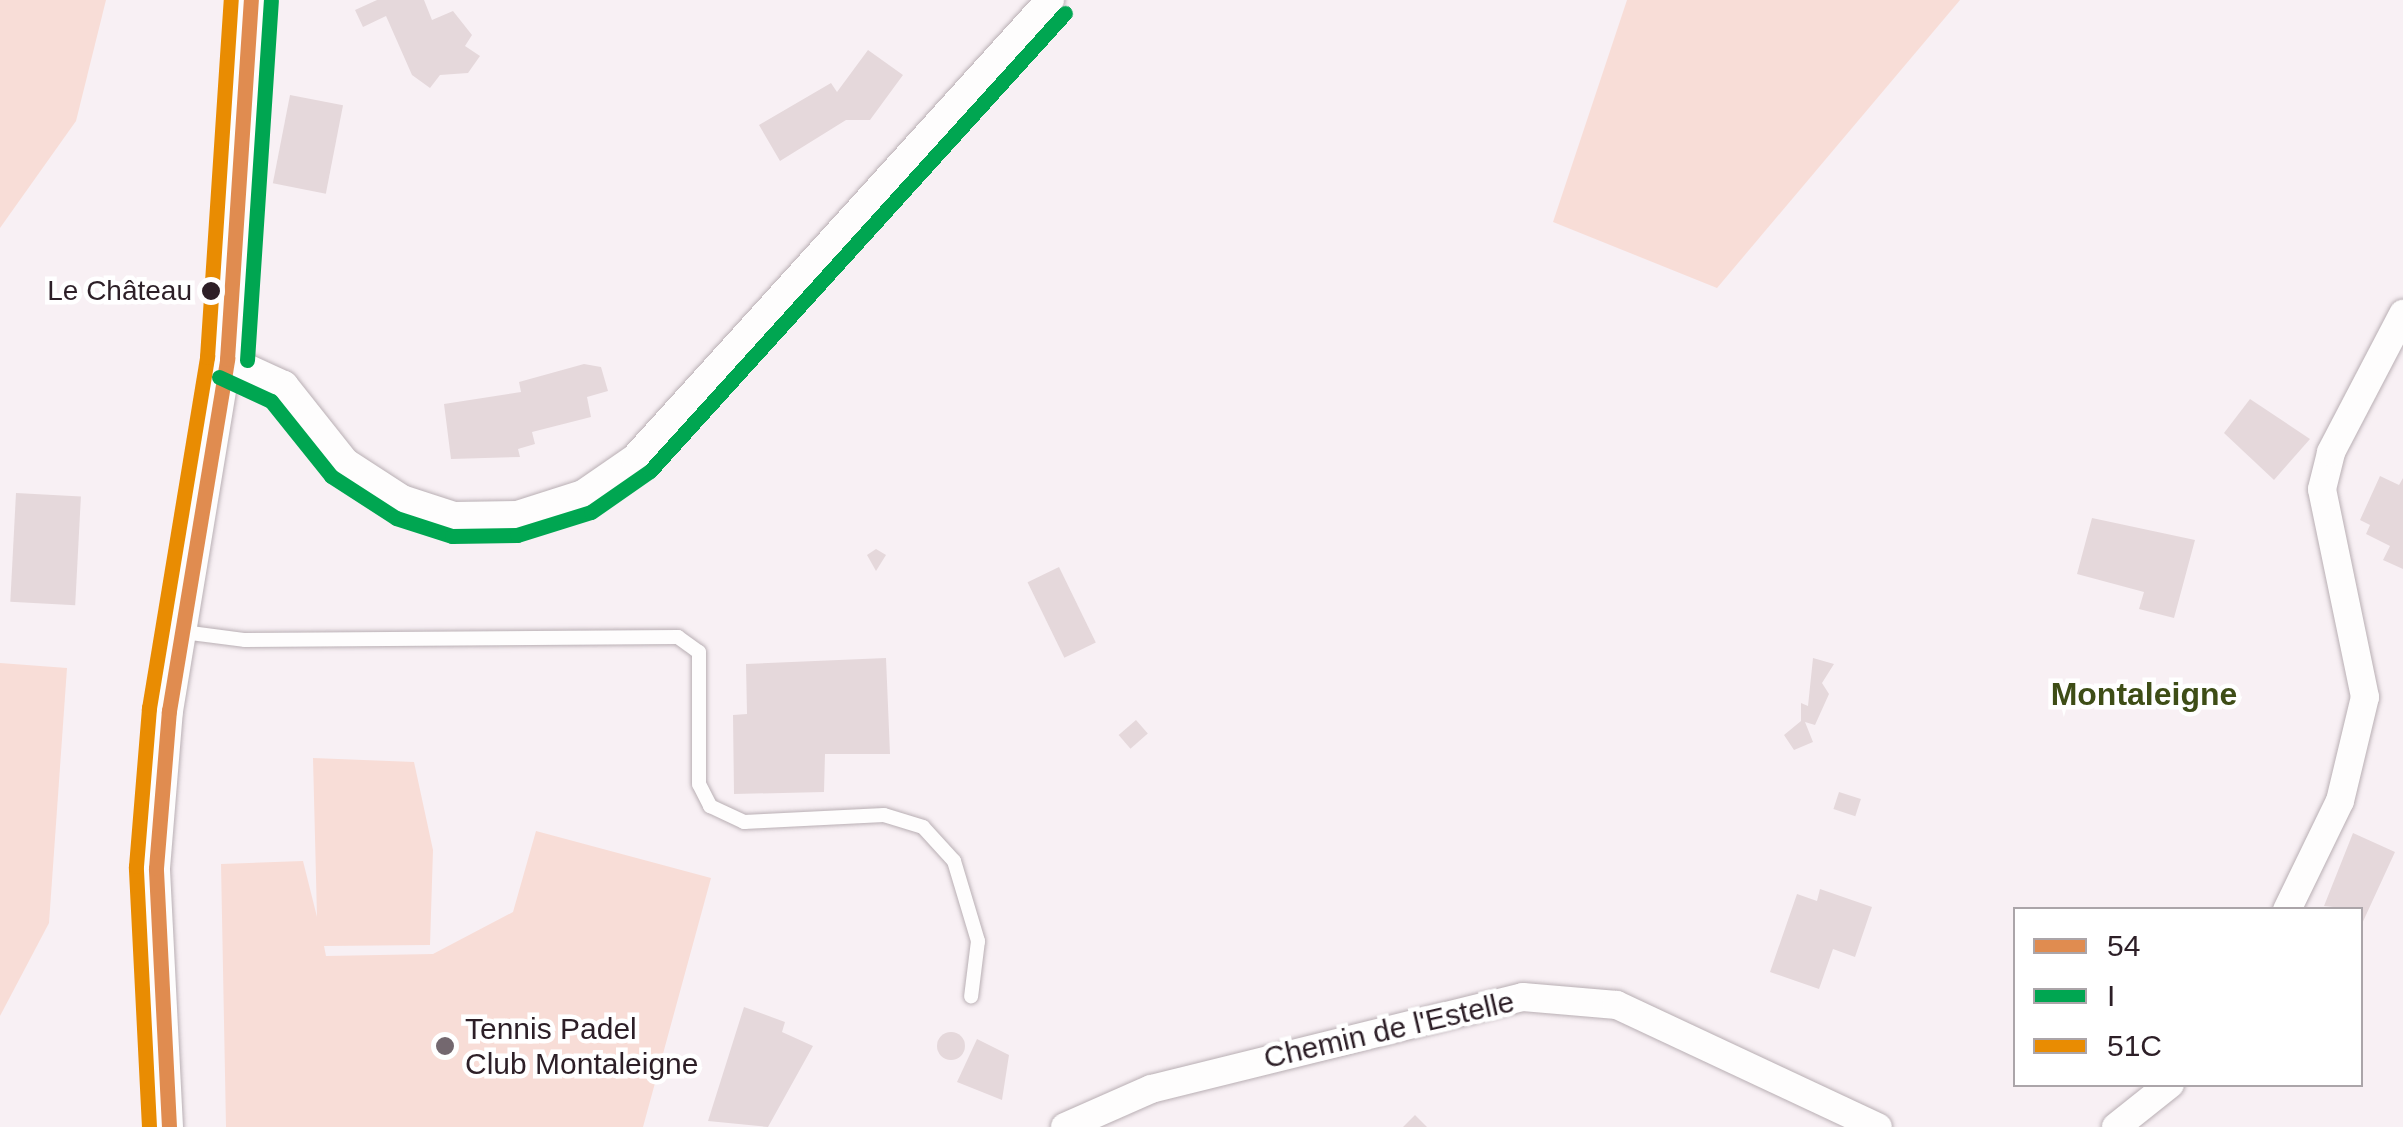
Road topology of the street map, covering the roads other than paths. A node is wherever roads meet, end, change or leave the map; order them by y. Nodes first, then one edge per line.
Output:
1 (251, 0) edge
2 (1050, 0) edge
3 (2403, 314) edge
4 (227, 360) junction
5 (183, 632) junction
6 (2288, 907) edge
7 (971, 997) dead end
8 (2166, 1087) edge
9 (169, 1127) edge
10 (1065, 1127) edge
11 (1878, 1127) edge
12 (2116, 1127) edge

1 - 4 street
2 - 4 street
3 - 6 street
4 - 5 street
5 - 7 lane
5 - 9 street
8 - 12 street
10 - 11 street, Chemin de l'Estelle

